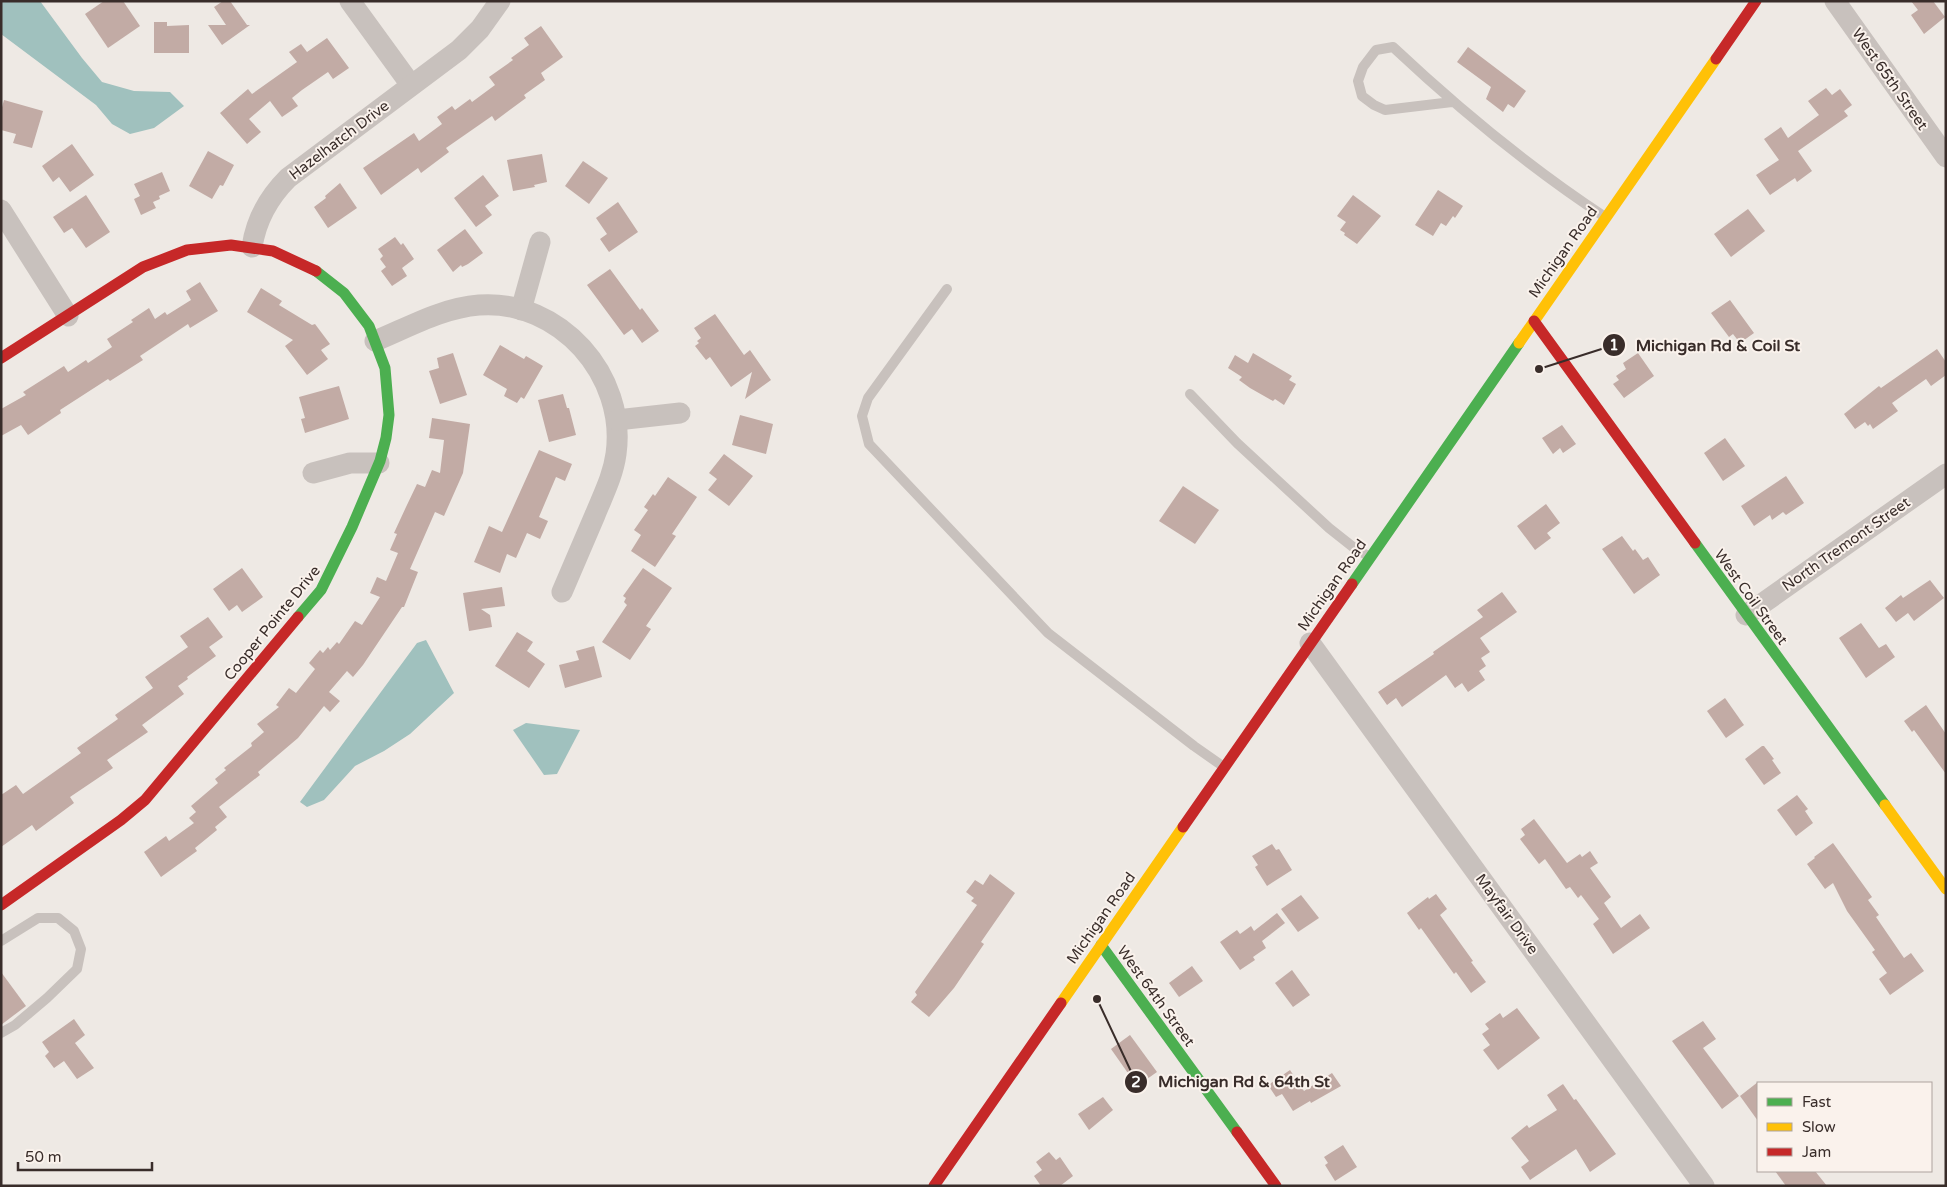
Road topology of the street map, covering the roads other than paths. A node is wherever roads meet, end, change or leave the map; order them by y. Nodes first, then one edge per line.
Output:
1 (350, 1) edge
2 (500, 1) edge
3 (1756, 1) edge
4 (1835, 1) edge
5 (411, 85) junction
6 (1452, 102) junction
7 (1946, 157) edge
8 (1, 210) edge
9 (1606, 217) junction
10 (540, 242) dead end
11 (252, 247) junction
12 (947, 289) dead end
13 (522, 310) junction
14 (68, 316) junction
15 (1534, 321) junction
16 (375, 341) junction
17 (1, 358) edge
18 (1190, 394) dead end
19 (680, 413) dead end
20 (617, 420) junction
21 (379, 463) junction
22 (313, 474) dead end
23 (1946, 474) edge
24 (1370, 557) junction
25 (562, 592) dead end
26 (1746, 615) junction
27 (1310, 643) junction
28 (1224, 767) junction
29 (1946, 889) edge
30 (1, 905) edge
31 (1, 941) edge
32 (1101, 945) junction
33 (1, 1033) edge
34 (934, 1186) edge
35 (1276, 1186) edge
36 (1704, 1186) edge

1 - 5 street
2 - 5 street, Hazelhatch Drive
3 - 9 street, Michigan Road
4 - 7 street, West 65th Street
5 - 11 street, Hazelhatch Drive
6 - 6 lane
6 - 9 lane
8 - 14 street
9 - 15 street, Michigan Road
10 - 13 street
11 - 14 street
11 - 16 street, Cooper Pointe Drive
12 - 28 lane
13 - 16 street
13 - 20 street
14 - 17 street
15 - 24 street, Michigan Road
15 - 26 street, West Coil Street
16 - 21 street, Cooper Pointe Drive
18 - 24 lane
19 - 20 street
20 - 25 street
21 - 22 street
21 - 30 street, Cooper Pointe Drive
23 - 26 street, North Tremont Street
24 - 27 street, Michigan Road
26 - 29 street, West Coil Street
27 - 28 street, Michigan Road
27 - 36 street, Mayfair Drive
28 - 32 street, Michigan Road
31 - 33 lane
32 - 34 street, Michigan Road
32 - 35 street, West 64th Street

